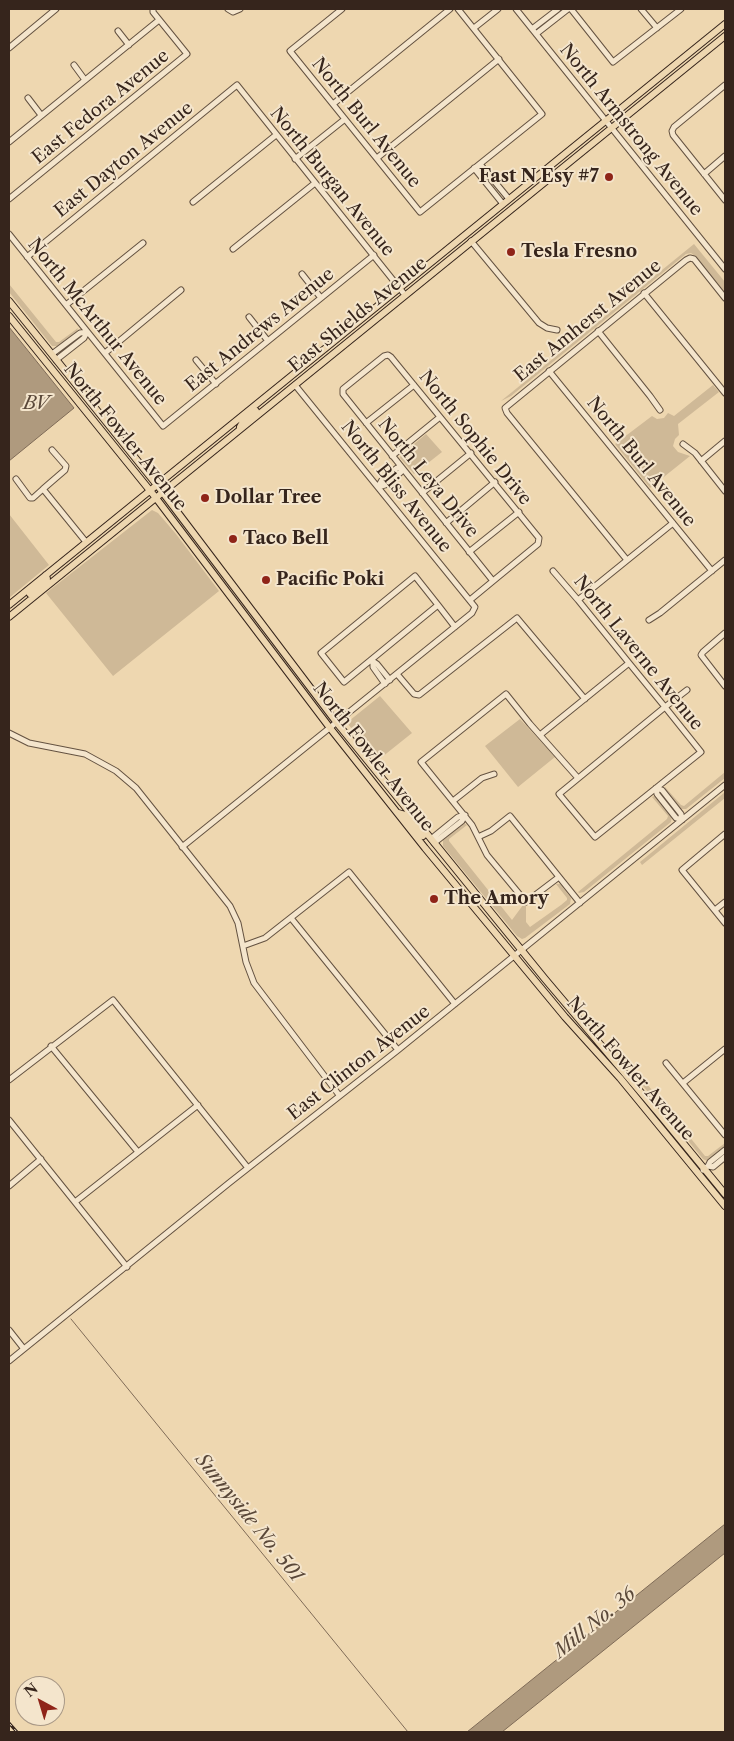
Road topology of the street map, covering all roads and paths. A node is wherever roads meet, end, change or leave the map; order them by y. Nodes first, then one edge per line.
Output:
1 (56, 9) edge
2 (153, 9) edge
3 (240, 9) edge
4 (342, 9) edge
5 (450, 9) edge
6 (458, 9) edge
7 (498, 9) edge
8 (516, 9) edge
9 (558, 9) edge
10 (569, 9) edge
11 (641, 9) edge
12 (681, 9) edge
13 (231, 10) edge
14 (159, 20) junction
15 (725, 24) edge
16 (474, 28) junction
17 (657, 28) junction
18 (118, 31) dead end
19 (534, 31) junction
20 (725, 36) edge
21 (129, 45) junction
22 (9, 48) edge
23 (498, 59) junction
24 (74, 66) dead end
25 (85, 80) junction
26 (237, 85) joint
27 (725, 85) edge
28 (28, 98) dead end
29 (333, 104) junction
30 (42, 115) junction
31 (345, 119) junction
32 (606, 121) junction
33 (612, 128) junction
34 (276, 135) junction
35 (9, 142) edge
36 (725, 156) edge
37 (377, 158) junction
38 (295, 159) junction
39 (480, 164) junction
40 (474, 168) junction
41 (704, 174) junction
42 (315, 182) junction
43 (9, 199) edge
44 (725, 200) edge
45 (193, 202) dead end
46 (506, 202) junction
47 (9, 234) edge
48 (471, 241) junction
49 (143, 242) dead end
50 (233, 249) dead end
51 (374, 255) junction
52 (27, 257) junction
53 (725, 266) edge
54 (302, 274) dead end
55 (400, 288) junction
56 (181, 290) dead end
57 (644, 293) junction
58 (405, 295) junction
59 (321, 298) junction
60 (725, 298) edge
61 (9, 301) edge
62 (66, 305) junction
63 (9, 316) edge
64 (249, 317) dead end
65 (17, 326) junction
66 (557, 330) dead end
67 (598, 331) junction
68 (87, 332) junction
69 (342, 336) junction
70 (268, 341) junction
71 (105, 353) junction
72 (54, 357) junction
73 (196, 360) dead end
74 (549, 371) junction
75 (289, 378) junction
76 (216, 384) junction
77 (295, 384) junction
78 (414, 384) junction
79 (724, 389) edge
80 (342, 392) joint
81 (660, 410) dead end
82 (440, 417) junction
83 (366, 423) junction
84 (164, 426) joint
85 (240, 429) junction
86 (725, 442) edge
87 (683, 444) dead end
88 (52, 450) dead end
89 (472, 453) junction
90 (392, 456) junction
91 (701, 461) junction
92 (402, 468) junction
93 (16, 480) dead end
94 (495, 482) junction
95 (157, 485) junction
96 (378, 487) junction
97 (43, 489) junction
98 (150, 491) junction
99 (725, 491) edge
100 (163, 493) junction
101 (422, 493) junction
102 (156, 498) junction
103 (518, 512) junction
104 (446, 523) junction
105 (673, 523) junction
106 (86, 542) junction
107 (470, 552) junction
108 (627, 560) junction
109 (725, 560) edge
110 (712, 571) junction
111 (553, 572) dead end
112 (46, 575) junction
113 (493, 581) junction
114 (470, 600) junction
115 (578, 600) junction
116 (9, 604) edge
117 (438, 605) junction
118 (240, 610) junction
119 (9, 615) edge
120 (649, 620) dead end
121 (455, 627) junction
122 (725, 633) edge
123 (290, 661) junction
124 (372, 661) junction
125 (630, 663) junction
126 (397, 674) junction
127 (388, 682) junction
128 (725, 686) edge
129 (687, 690) dead end
130 (585, 699) junction
131 (665, 708) junction
132 (337, 723) junction
133 (330, 728) junction
134 (9, 733) edge
135 (540, 735) junction
136 (494, 774) dead end
137 (578, 778) junction
138 (725, 785) edge
139 (656, 788) junction
140 (453, 801) junction
141 (398, 813) junction
142 (465, 815) junction
143 (682, 820) junction
144 (725, 834) edge
145 (478, 837) junction
146 (432, 841) junction
147 (182, 847) junction
148 (559, 877) junction
149 (725, 902) edge
150 (580, 903) junction
151 (715, 910) junction
152 (291, 918) junction
153 (725, 923) edge
154 (243, 946) junction
155 (522, 950) junction
156 (514, 956) junction
157 (455, 1004) junction
158 (51, 1046) junction
159 (725, 1049) edge
160 (398, 1050) junction
161 (666, 1063) dead end
162 (9, 1080) edge
163 (683, 1083) junction
164 (340, 1096) junction
165 (198, 1105) junction
166 (9, 1120) edge
167 (725, 1135) edge
168 (725, 1150) edge
169 (138, 1152) junction
170 (725, 1157) edge
171 (41, 1160) junction
172 (707, 1167) junction
173 (248, 1168) junction
174 (699, 1174) junction
175 (9, 1186) edge
176 (725, 1194) edge
177 (76, 1202) junction
178 (725, 1206) edge
179 (127, 1267) junction
180 (9, 1330) edge
181 (24, 1349) junction
182 (9, 1361) edge

1 - 22 street
2 - 14 street
3 - 13 street
4 - 29 street, North Burl Avenue
5 - 29 street
6 - 16 street
7 - 16 street
8 - 19 street, North Armstrong Avenue
9 - 19 street
10 - 17 street
10 - 19 street
11 - 17 street
12 - 17 street
14 - 21 street
14 - 43 street, East Fedora Avenue
15 - 32 main road, East Shields Avenue
16 - 23 street
18 - 21 street
19 - 32 street, North Armstrong Avenue
20 - 33 main road, East Shields Avenue
21 - 25 street
23 - 37 street
23 - 39 street
24 - 25 street
25 - 30 street
26 - 34 street, North Burgan Avenue
26 - 52 street, East Dayton Avenue
27 - 41 street
28 - 30 street
29 - 31 street, North Burl Avenue
30 - 35 street
31 - 37 street, North Burl Avenue
31 - 38 street
32 - 33 street, North Armstrong Avenue
32 - 46 main road, East Shields Avenue
33 - 48 main road, East Shields Avenue
33 - 53 street, North Armstrong Avenue
34 - 38 street, North Burgan Avenue
34 - 45 street
36 - 41 street
37 - 40 street, North Burl Avenue
38 - 42 street, North Burgan Avenue
39 - 40 street
39 - 46 street
40 - 46 street
41 - 44 street
42 - 50 street
42 - 51 street, North Burgan Avenue
46 - 55 main road, East Shields Avenue
47 - 52 street, North McArthur Avenue
48 - 58 main road, East Shields Avenue
48 - 66 street
49 - 62 street
51 - 55 street, North Burgan Avenue
51 - 59 street, East Andrews Avenue
52 - 62 street, North McArthur Avenue
54 - 59 street
55 - 58 street, North Burgan Avenue
55 - 69 main road, East Shields Avenue
56 - 71 street
57 - 60 street, East Amherst Avenue
57 - 67 street, East Amherst Avenue
57 - 79 street
58 - 77 main road, East Shields Avenue
59 - 70 street, East Andrews Avenue
61 - 72 main road
62 - 68 street, North McArthur Avenue
63 - 65 main road, North Fowler Avenue
64 - 70 street
65 - 72 main road
65 - 98 main road, North Fowler Avenue
67 - 74 street, East Amherst Avenue
67 - 81 street
68 - 71 street, North McArthur Avenue
68 - 72 street
69 - 75 main road, East Shields Avenue
69 - 77 main road
70 - 76 street, East Andrews Avenue
71 - 84 street, North McArthur Avenue
72 - 95 main road, North Fowler Avenue
73 - 76 street
74 - 105 street, North Burl Avenue
74 - 108 street, East Amherst Avenue
75 - 85 main road
75 - 95 main road, East Shields Avenue
76 - 84 street, East Andrews Avenue
77 - 85 main road, East Shields Avenue
77 - 96 street, North Bliss Avenue
78 - 80 street, North Sophie Drive
78 - 82 street, North Sophie Drive
78 - 83 street
80 - 83 street, North Leya Drive
82 - 89 street, North Sophie Drive
82 - 90 street
83 - 90 street, North Leya Drive
85 - 100 main road, East Shields Avenue
86 - 91 street
87 - 91 street
88 - 97 street
89 - 94 street, North Sophie Drive
89 - 101 street
90 - 92 street, North Leya Drive
91 - 99 street
92 - 96 street
92 - 101 street, North Leya Drive
93 - 97 street
94 - 103 street, North Sophie Drive
94 - 104 street
95 - 98 main road, East Shields Avenue
95 - 100 main road, North Fowler Avenue
96 - 114 street, North Bliss Avenue
97 - 106 street
98 - 102 main road, North Fowler Avenue
98 - 106 main road, East Shields Avenue
100 - 102 main road, East Shields Avenue
100 - 123 main road, North Fowler Avenue
101 - 104 street, North Leya Drive
102 - 118 main road, North Fowler Avenue
102 - 119 main road, East Shields Avenue
103 - 107 street
103 - 113 street, North Sophie Drive
104 - 107 street, North Leya Drive
105 - 108 street
105 - 110 street, North Burl Avenue
106 - 112 main road, East Shields Avenue
107 - 113 street, North Leya Drive
108 - 115 street
109 - 110 street
110 - 120 street
111 - 115 street, North Laverne Avenue
112 - 116 main road, East Shields Avenue
112 - 119 main road
113 - 114 street
114 - 121 street, North Bliss Avenue
115 - 125 street, North Laverne Avenue
117 - 121 street
117 - 124 street
117 - 124 street
118 - 123 main road
118 - 133 main road, North Fowler Avenue
121 - 126 street
122 - 128 street
123 - 132 main road, North Fowler Avenue
124 - 127 street
125 - 130 street
125 - 131 street, North Laverne Avenue
126 - 127 street
126 - 130 street
127 - 132 street
129 - 131 street
130 - 135 street
131 - 137 street
131 - 139 street, North Laverne Avenue
132 - 133 street
132 - 146 main road, North Fowler Avenue
133 - 141 main road, North Fowler Avenue
133 - 147 street
134 - 147 street
135 - 137 street
135 - 140 street
136 - 140 street
137 - 139 street
138 - 143 street, East Clinton Avenue
139 - 143 street
140 - 142 street
141 - 146 main road
141 - 156 main road, North Fowler Avenue
142 - 145 street
142 - 146 street
143 - 150 street, East Clinton Avenue
144 - 151 street
145 - 148 street
145 - 148 street
146 - 155 main road, North Fowler Avenue
147 - 154 street
148 - 150 street
149 - 151 street
150 - 155 street, East Clinton Avenue
151 - 153 street
152 - 154 street
152 - 157 street
152 - 160 street
154 - 164 street
155 - 156 street, East Clinton Avenue
155 - 172 main road, North Fowler Avenue
156 - 157 street, East Clinton Avenue
156 - 174 main road, North Fowler Avenue
157 - 160 street, East Clinton Avenue
158 - 162 street
158 - 165 street
158 - 169 street
159 - 163 street
160 - 164 street, East Clinton Avenue
161 - 163 street
163 - 167 street
164 - 173 street, East Clinton Avenue
165 - 169 street
165 - 173 street
166 - 171 street
168 - 172 street
169 - 177 street
170 - 172 street
171 - 175 street
171 - 177 street
172 - 174 street
172 - 176 main road, North Fowler Avenue
173 - 179 street, East Clinton Avenue
174 - 178 main road, North Fowler Avenue
177 - 179 street
179 - 181 street, East Clinton Avenue
180 - 181 street
181 - 182 street, East Clinton Avenue

